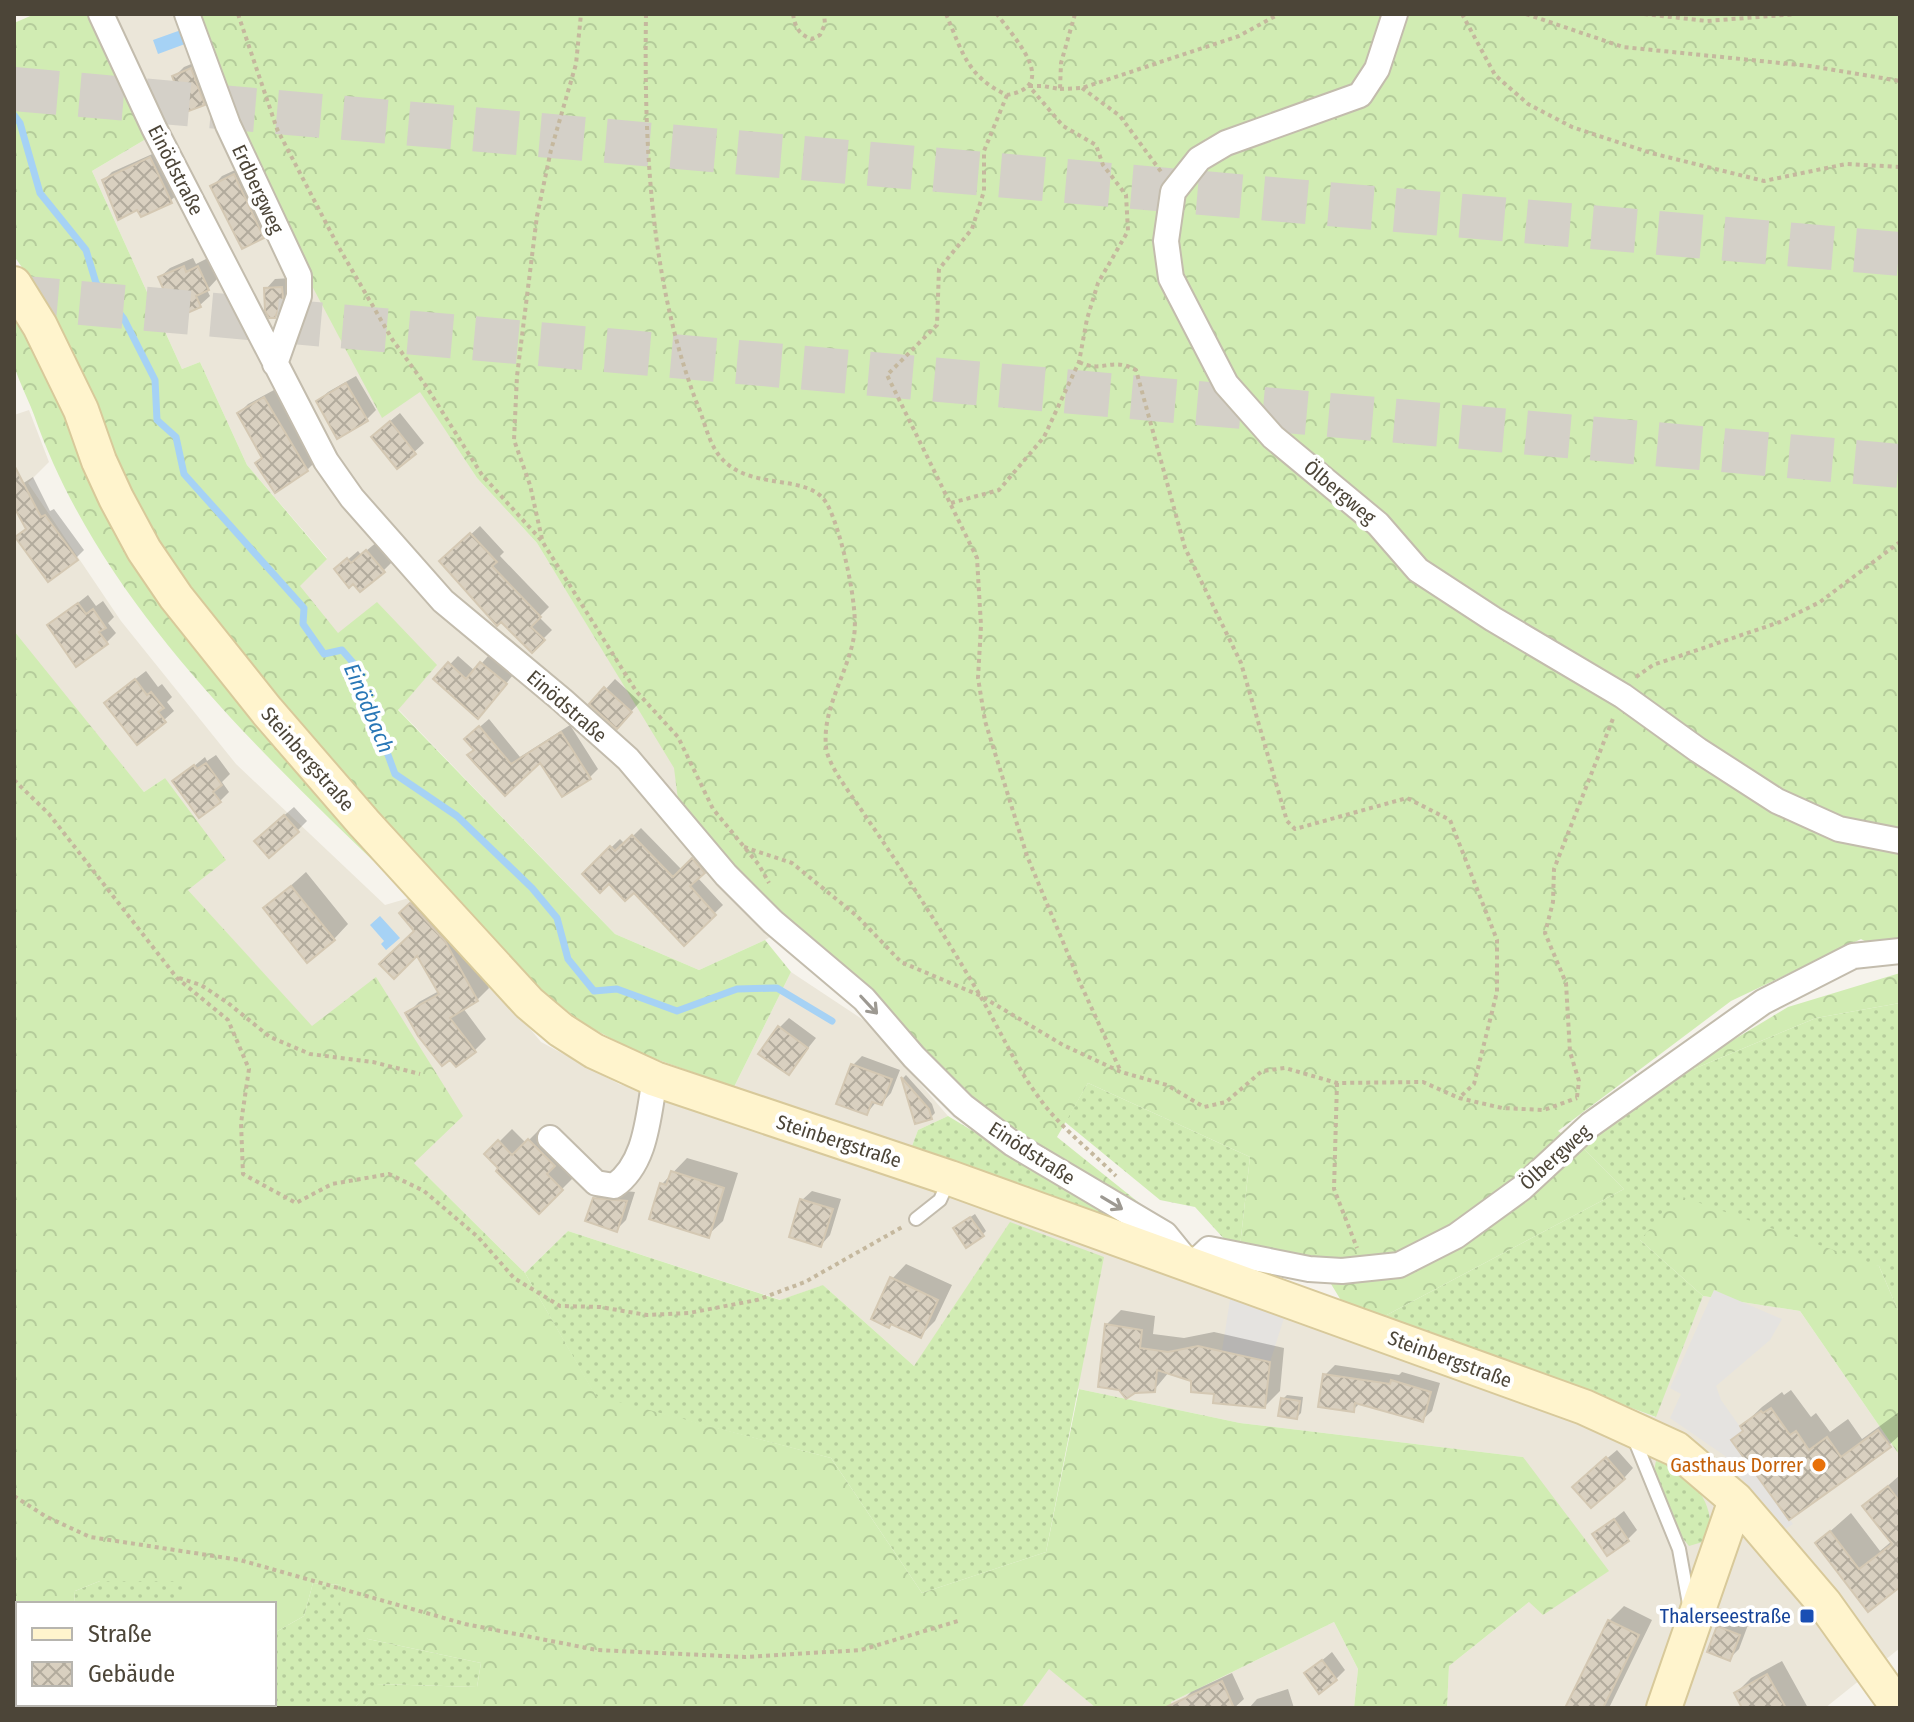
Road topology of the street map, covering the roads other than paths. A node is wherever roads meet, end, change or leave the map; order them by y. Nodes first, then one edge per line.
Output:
1 (101, 14) edge
2 (187, 14) edge
3 (1395, 14) edge
4 (14, 284) edge
5 (275, 364) junction
6 (1900, 841) edge
7 (1900, 951) edge
8 (655, 1079) junction
9 (550, 1138) dead end
10 (950, 1178) junction
11 (916, 1219) road end
12 (1191, 1266) junction
13 (1630, 1427) junction
14 (1736, 1500) junction
15 (1693, 1627) junction
16 (1664, 1708) edge
17 (1899, 1708) edge

1 - 5 street, Einödstraße
2 - 5 street, Erdbergweg
3 - 6 street, Ölbergweg
4 - 8 main road, Steinbergstraße
5 -> 12 street, Einödstraße
7 - 12 street, Ölbergweg
8 - 9 street
8 - 10 main road, Steinbergstraße
10 - 11 lane
10 - 12 main road, Steinbergstraße
12 - 13 main road, Steinbergstraße
13 - 14 main road, Steinbergstraße
13 - 15 lane
14 - 15 main road
14 - 17 main road, Steinbergstraße
15 - 16 main road

